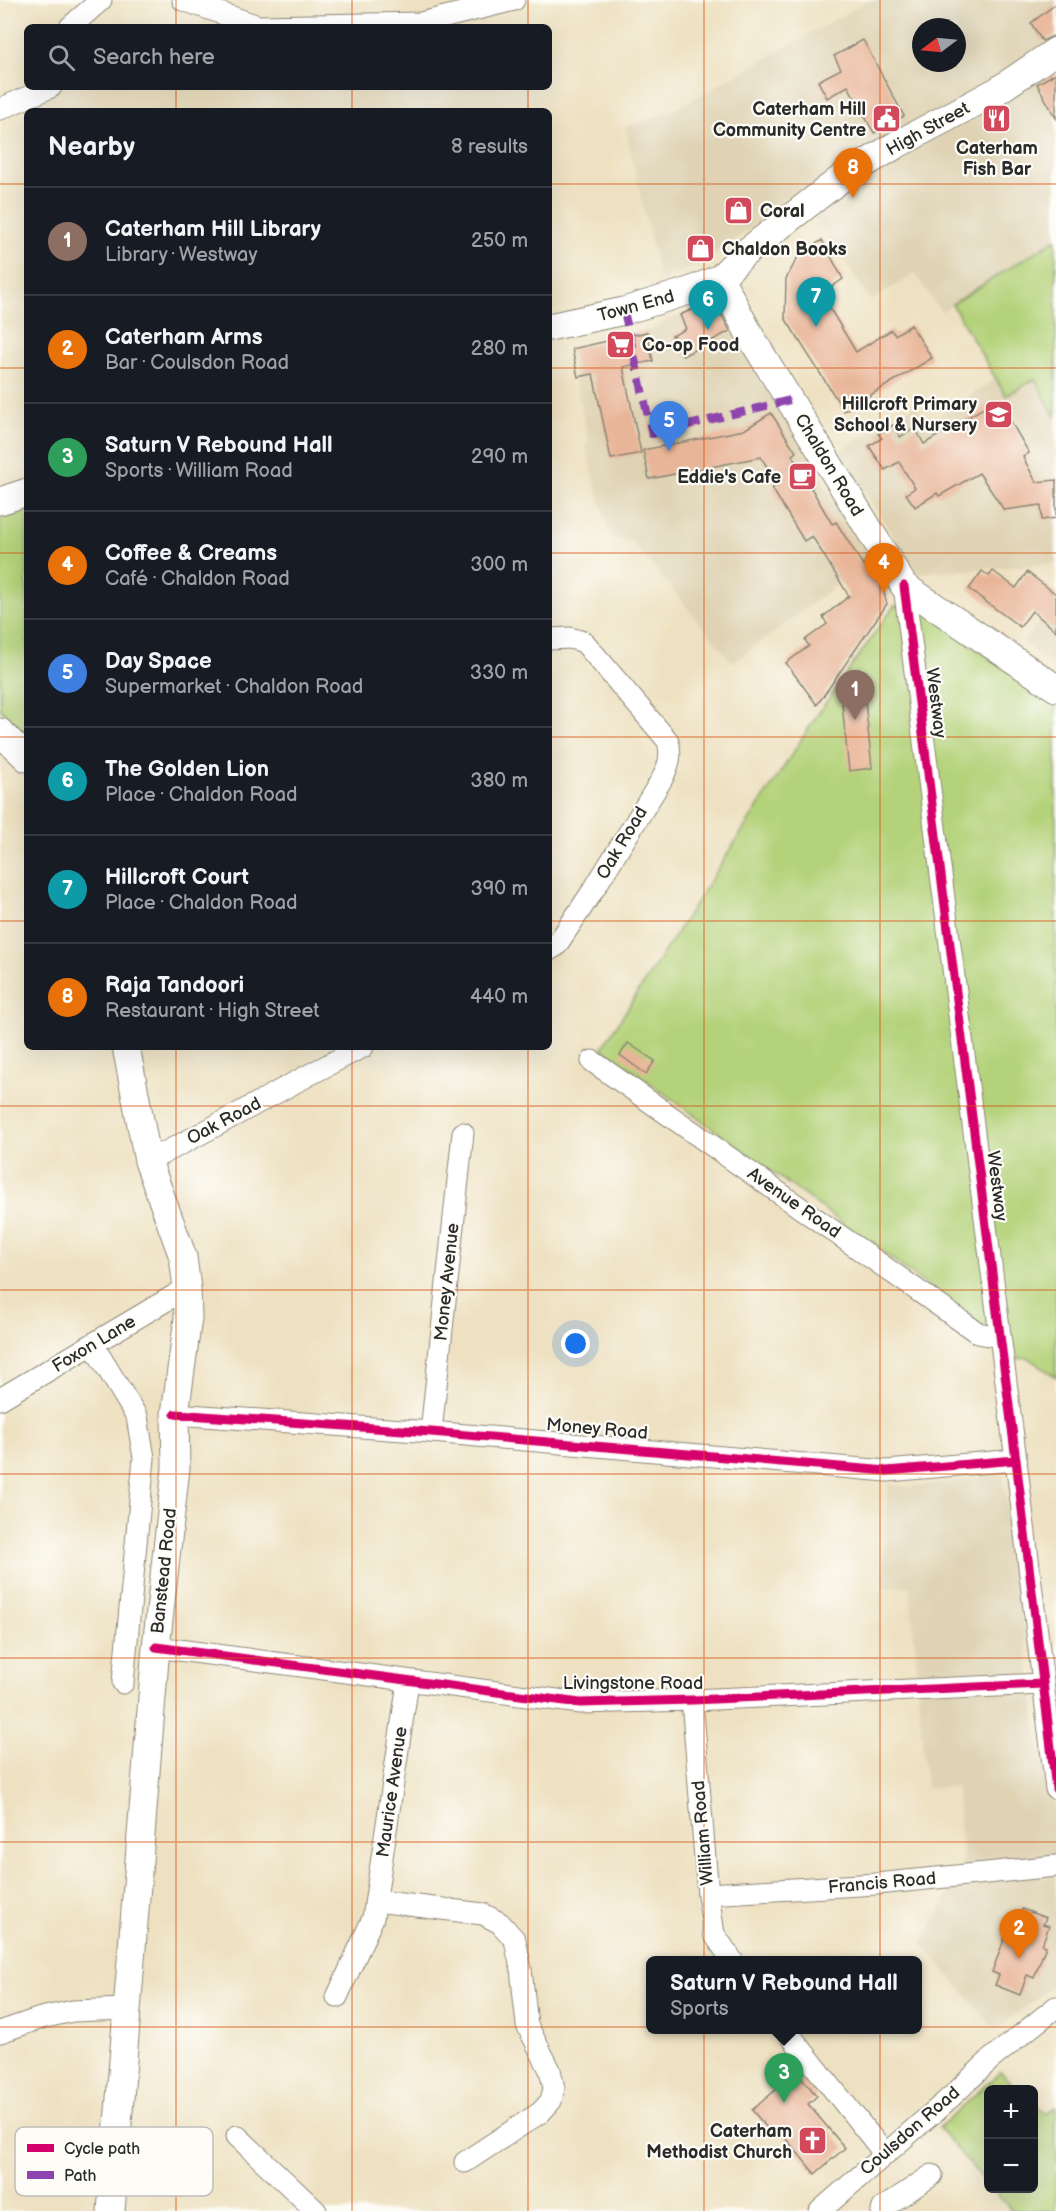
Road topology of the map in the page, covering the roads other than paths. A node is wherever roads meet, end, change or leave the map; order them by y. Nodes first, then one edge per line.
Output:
1 (101, 0) edge
2 (183, 0) edge
3 (514, 0) edge
4 (73, 24) edge
5 (252, 24) edge
6 (367, 24) edge
7 (1056, 51) edge
8 (44, 90) edge
9 (0, 108) edge
10 (720, 278) junction
11 (552, 326) edge
12 (24, 493) edge
13 (0, 501) edge
14 (904, 586) junction
15 (552, 639) edge
16 (1056, 688) edge
17 (0, 732) edge
18 (24, 755) edge
19 (552, 948) edge
20 (127, 1050) edge
21 (357, 1050) edge
22 (592, 1061) dead end
23 (463, 1133) dead end
24 (148, 1161) junction
25 (188, 1288) junction
26 (1000, 1337) junction
27 (93, 1345) junction
28 (0, 1399) edge
29 (175, 1414) junction
30 (431, 1432) junction
31 (1016, 1460) junction
32 (156, 1647) junction
33 (408, 1682) junction
34 (123, 1683) dead end
35 (1042, 1684) junction
36 (692, 1700) junction
37 (1056, 1789) edge
38 (1056, 1866) edge
39 (708, 1894) junction
40 (376, 1901) junction
41 (729, 1956) edge
42 (337, 1997) dead end
43 (1056, 2007) edge
44 (126, 2009) junction
45 (0, 2032) edge
46 (789, 2034) edge
47 (117, 2127) edge
48 (237, 2136) dead end
49 (884, 2153) junction
50 (465, 2162) dead end
51 (932, 2175) dead end
52 (112, 2196) edge
53 (111, 2211) edge
54 (316, 2211) edge
55 (820, 2211) edge
56 (882, 2211) edge

1 - 4 street
2 - 5 street
3 - 6 street
7 - 10 main road, High Street
8 - 9 street
10 - 11 main road, Town End
10 - 14 main road, Chaldon Road
12 - 13 main road
14 - 16 main road, Chaldon Road
14 - 26 street, Westway
15 - 19 street, Oak Road
17 - 18 main road
20 - 24 main road, Banstead Road
21 - 24 street, Oak Road
22 - 26 street, Avenue Road
23 - 30 street, Money Avenue
24 - 25 main road, Banstead Road
25 - 27 street, Foxon Lane
25 - 29 main road, Banstead Road
26 - 31 street, Westway
27 - 28 street, Foxon Lane
27 - 34 street
29 - 30 street, Money Road
29 - 32 main road, Banstead Road
30 - 31 street, Money Road
31 - 35 street, Westway
32 - 33 street, Livingstone Road
32 - 44 main road, Banstead Road
33 - 36 street, Livingstone Road
33 - 40 street, Maurice Avenue
35 - 36 street, Livingstone Road
35 - 37 street, Westway
36 - 39 street, William Road
38 - 39 street, Francis Road
39 - 41 street, William Road
40 - 42 street, Maurice Avenue
40 - 50 street
43 - 49 street, Coulsdon Road
44 - 45 street
44 - 47 main road, Banstead Road
46 - 49 street
48 - 54 street
49 - 55 street, Coulsdon Road
51 - 56 street
52 - 53 main road, Banstead Road

